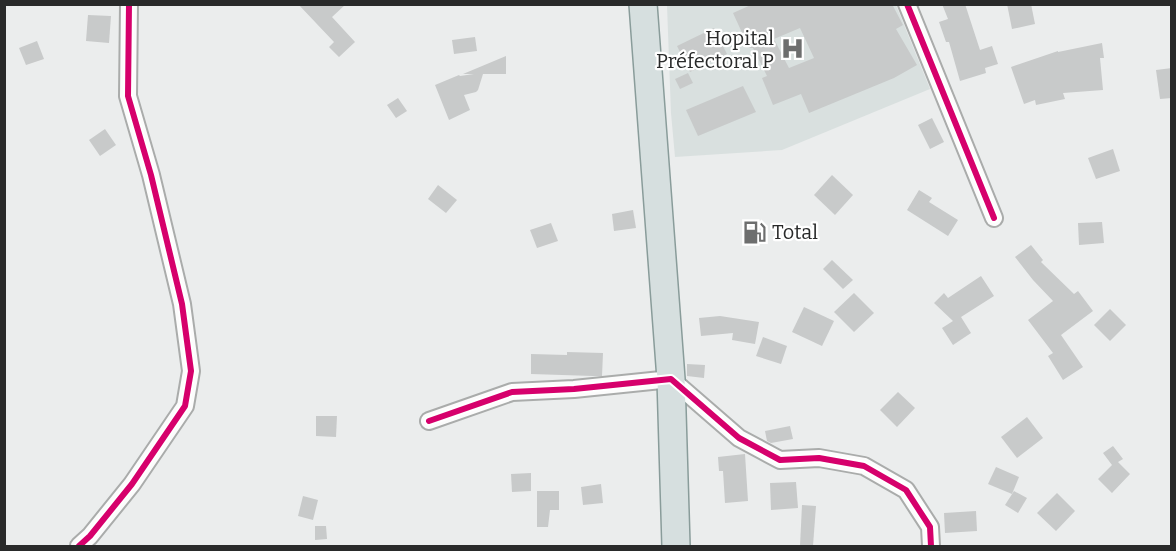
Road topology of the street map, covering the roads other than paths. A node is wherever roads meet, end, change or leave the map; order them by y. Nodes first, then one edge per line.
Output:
1 (129, 4) edge
2 (643, 4) edge
3 (908, 4) edge
4 (993, 218) dead end
5 (671, 379) junction
6 (429, 421) dead end
7 (79, 546) edge
8 (676, 546) edge
9 (931, 546) edge

1 - 7 street
2 - 5 main road
3 - 4 street
5 - 6 street
5 - 8 main road
5 - 9 street

